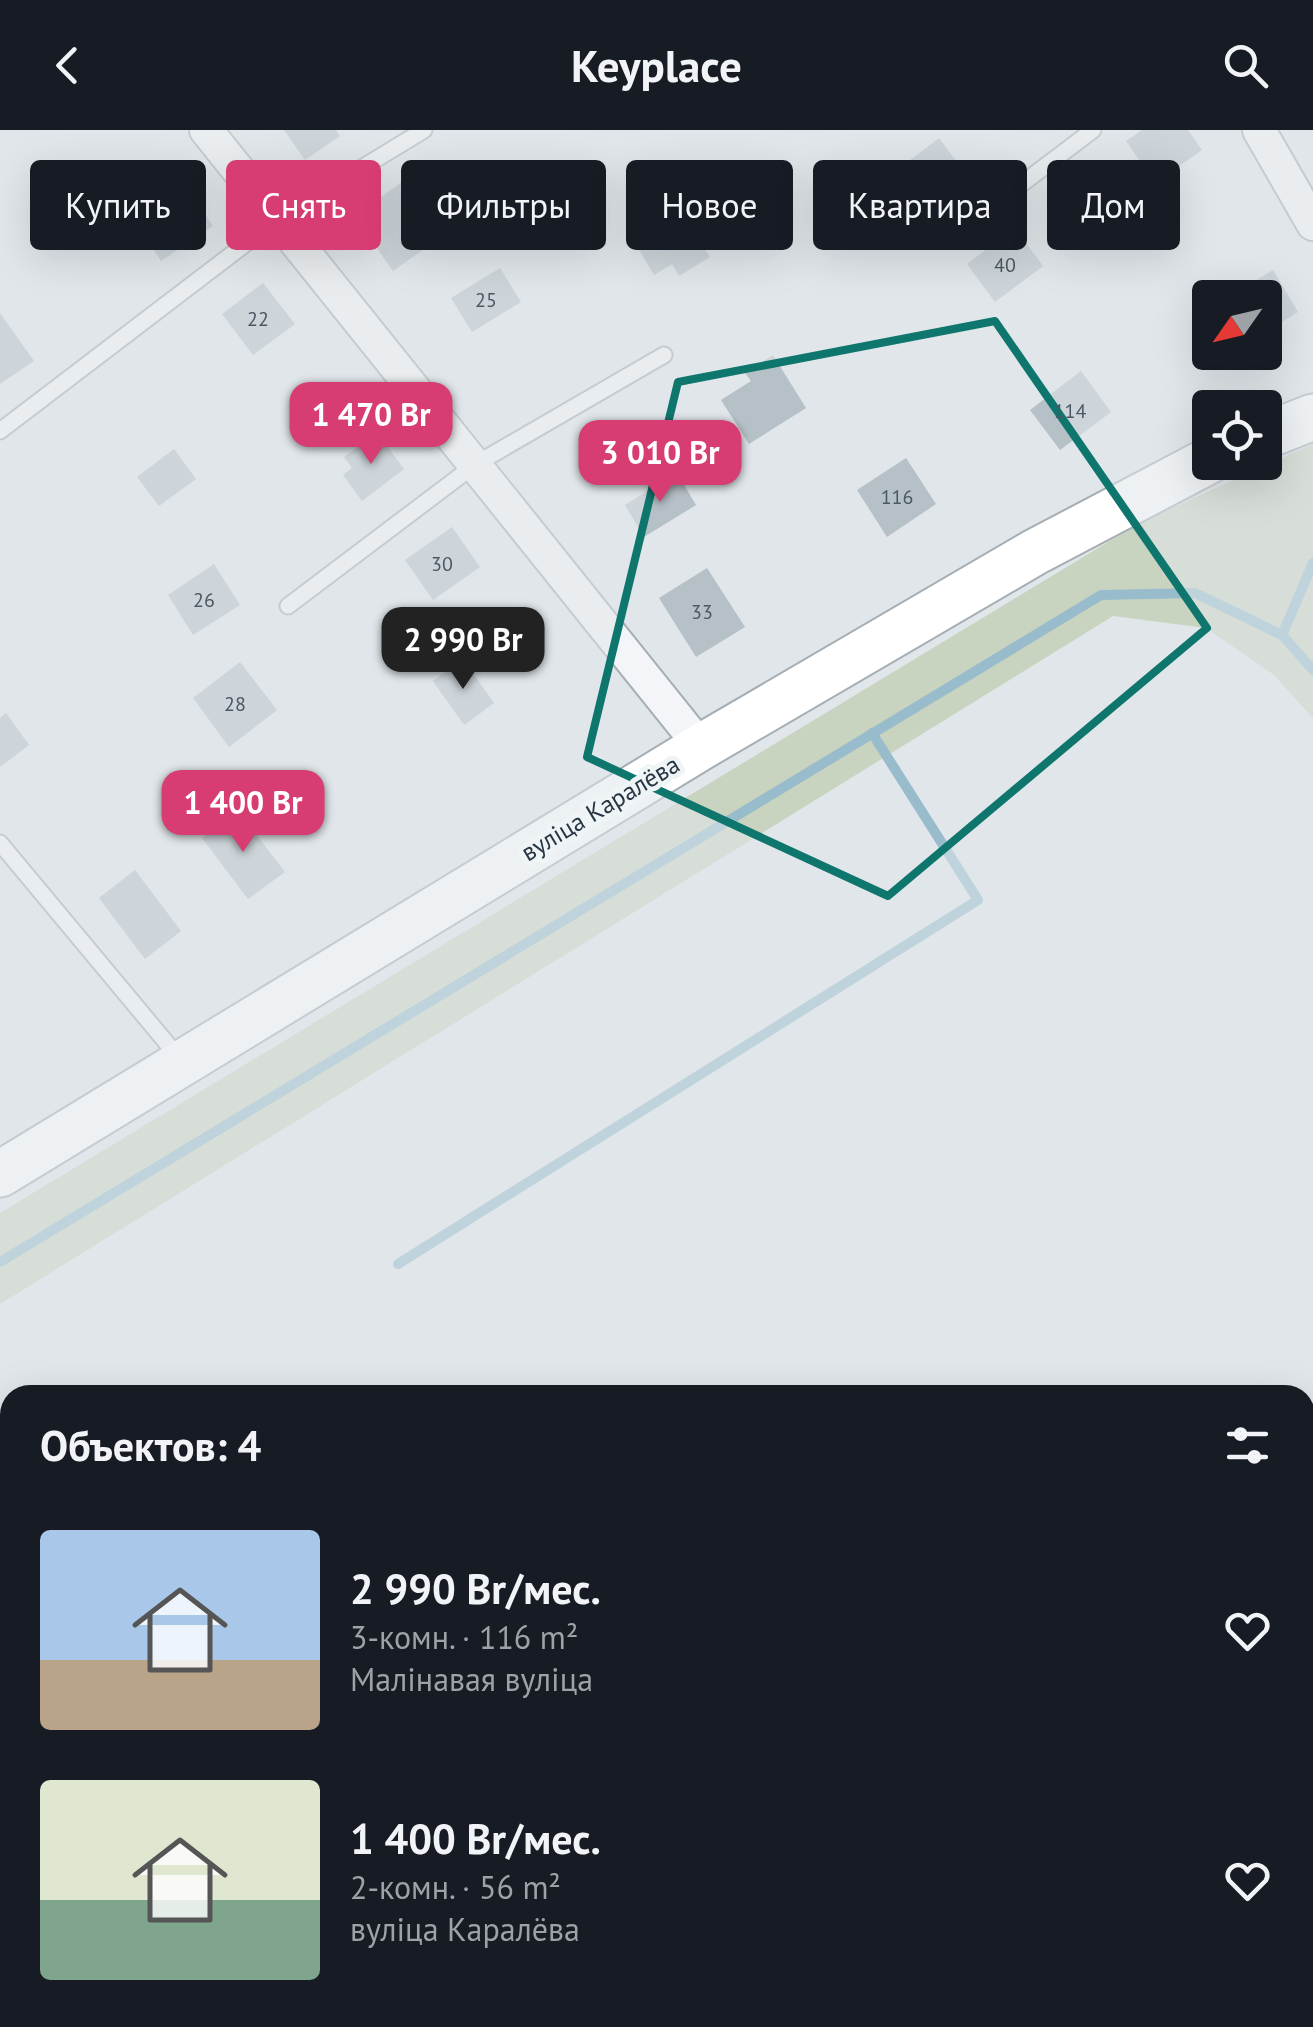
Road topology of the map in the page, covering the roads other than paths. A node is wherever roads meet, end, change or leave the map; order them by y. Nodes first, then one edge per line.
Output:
1 (206, 130) edge
2 (424, 130) edge
3 (1093, 130) edge
4 (1259, 130) edge
5 (230, 160) edge
6 (375, 160) edge
7 (1027, 180) edge
8 (1313, 224) edge
9 (238, 250) edge
10 (303, 250) edge
11 (664, 355) dead end
12 (1313, 417) edge
13 (1282, 429) edge
14 (0, 432) edge
15 (476, 464) junction
16 (1192, 469) edge
17 (288, 606) dead end
18 (701, 747) junction
19 (0, 843) edge
20 (183, 1062) junction
21 (0, 1174) edge

1 - 5 street
2 - 6 lane
3 - 7 lane
4 - 8 street
9 - 14 lane
10 - 15 street
11 - 15 lane
12 - 13 main road
15 - 17 lane
15 - 18 street
16 - 18 main road, вуліца Каралёва
18 - 20 main road, вуліца Каралёва
19 - 20 lane
20 - 21 main road, вуліца Каралёва

